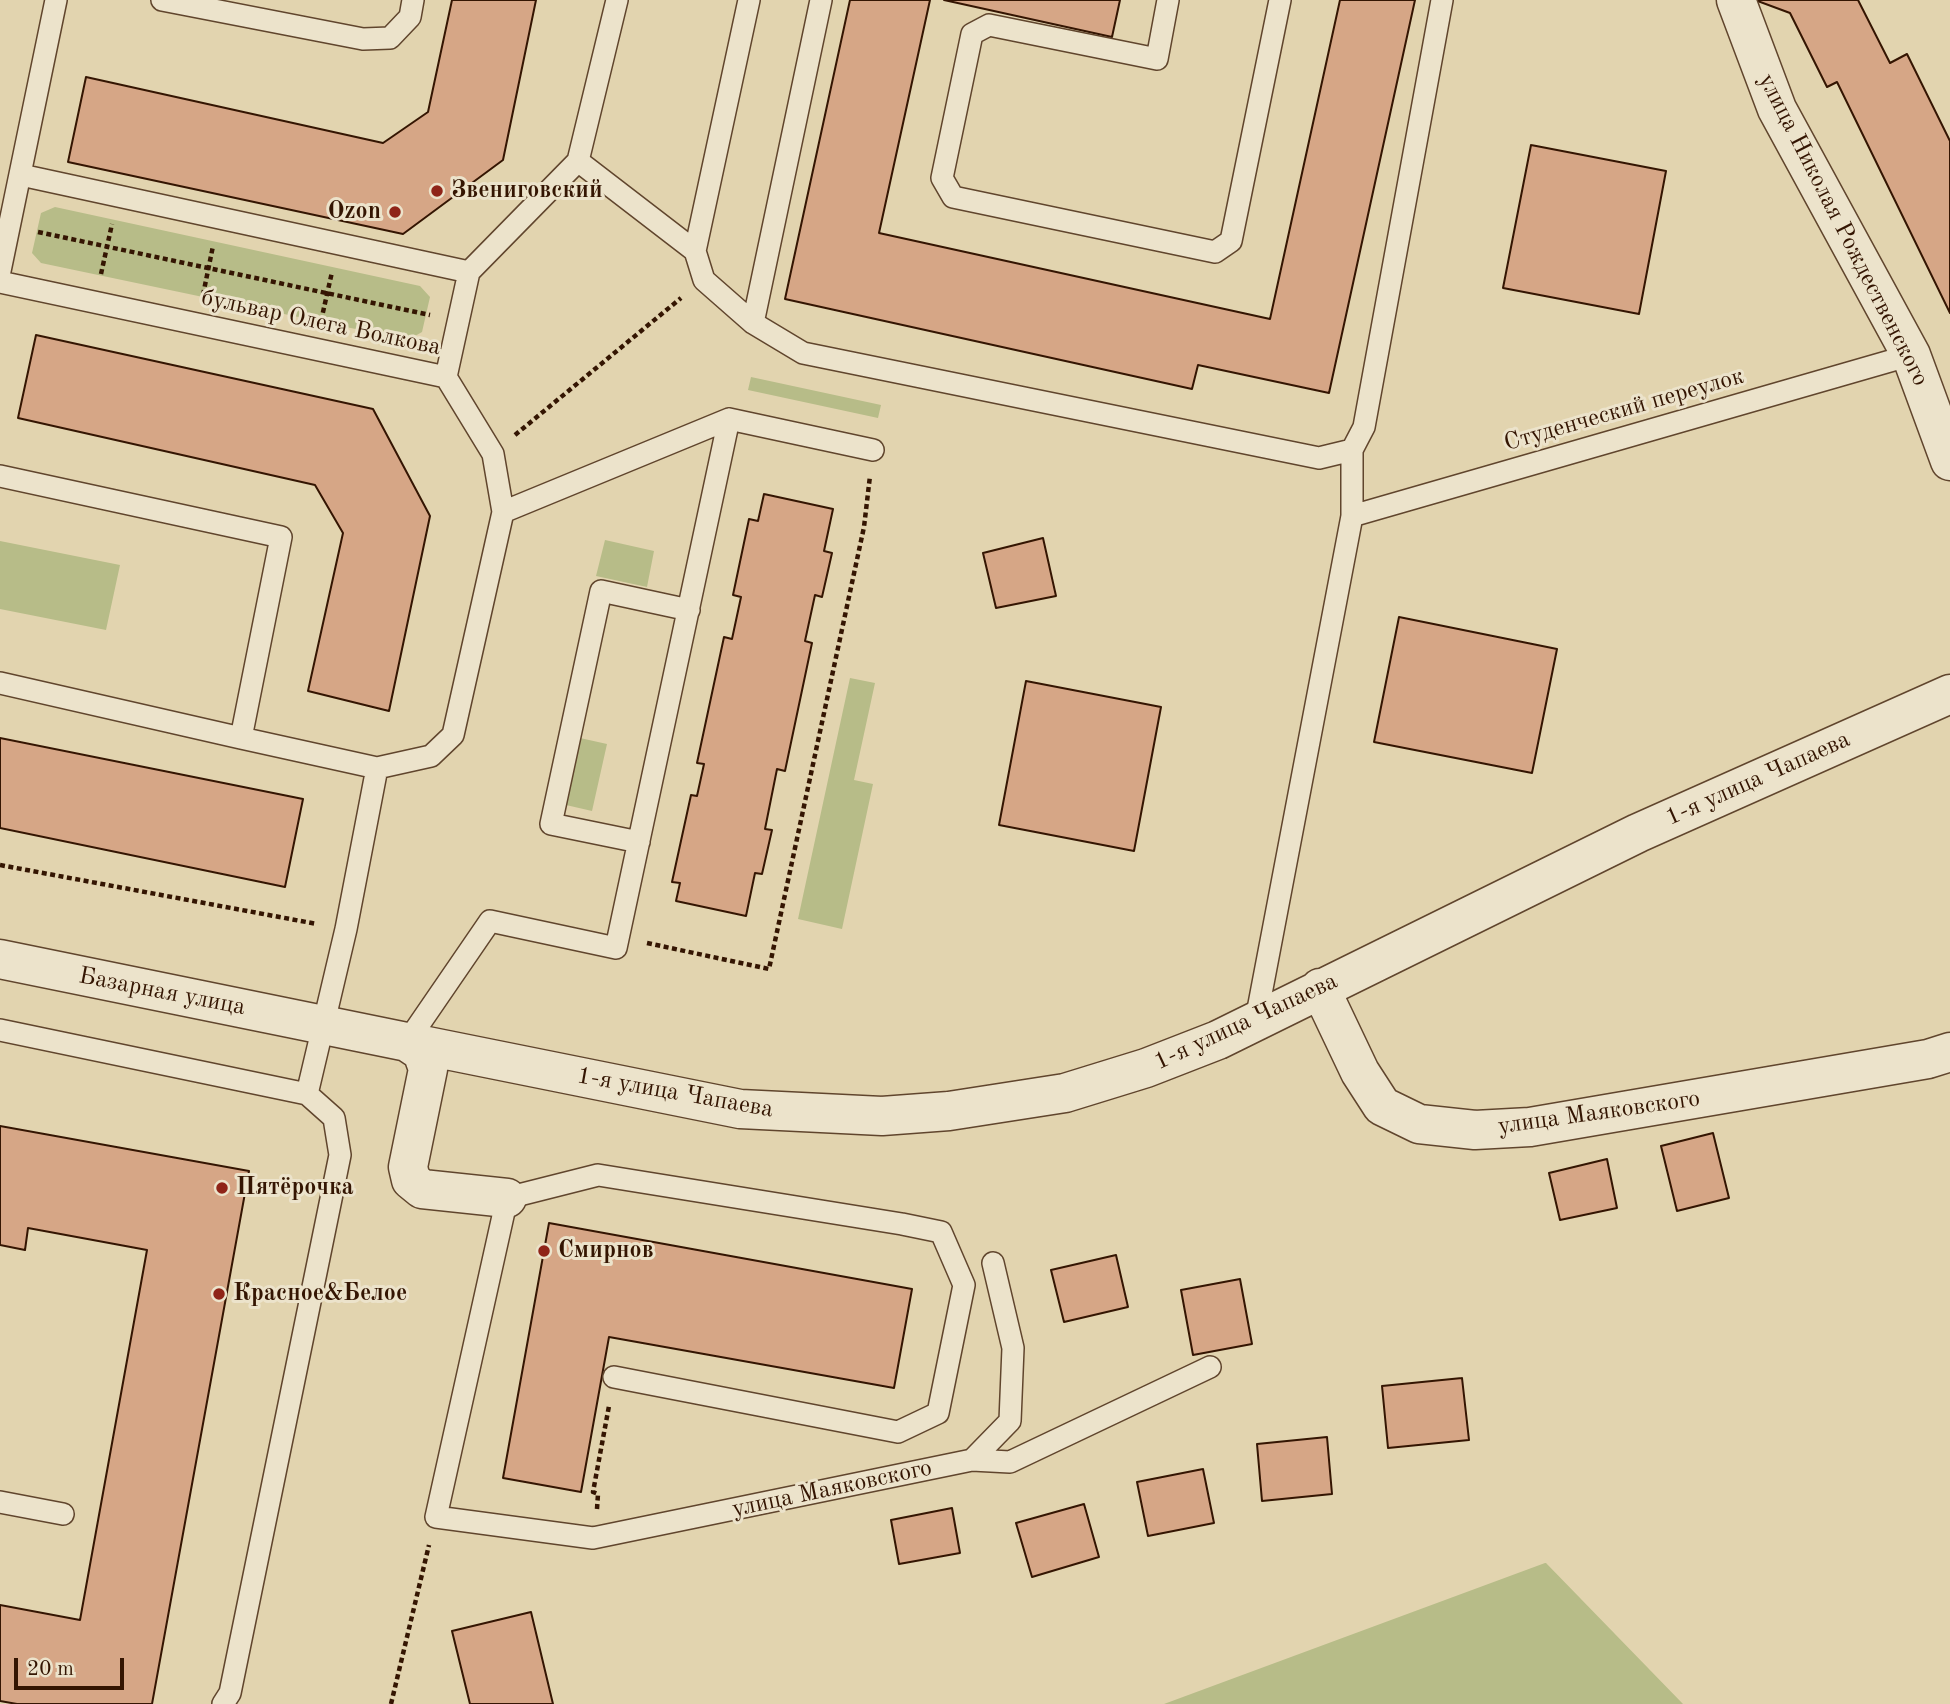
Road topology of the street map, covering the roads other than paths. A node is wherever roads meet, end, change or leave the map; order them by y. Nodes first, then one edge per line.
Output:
1 (56, 0) edge
2 (162, 0) edge
3 (413, 0) edge
4 (617, 0) edge
5 (749, 0) edge
6 (821, 0) edge
7 (1168, 0) edge
8 (1280, 0) edge
9 (1442, 0) edge
10 (1736, 0) edge
11 (578, 161) junction
12 (21, 175) junction
13 (695, 251) junction
14 (0, 271) edge
15 (469, 272) junction
16 (0, 282) edge
17 (753, 323) junction
18 (1911, 355) junction
19 (446, 377) junction
20 (729, 418) junction
21 (873, 450) road end
22 (1352, 450) junction
23 (1950, 461) edge
24 (0, 476) edge
25 (503, 512) junction
26 (1352, 516) junction
27 (688, 610) junction
28 (0, 683) edge
29 (1950, 694) edge
30 (241, 738) junction
31 (377, 768) junction
32 (639, 842) junction
33 (0, 959) edge
34 (1320, 988) junction
35 (1256, 1020) junction
36 (324, 1024) junction
37 (0, 1030) edge
38 (407, 1042) junction
39 (1950, 1052) edge
40 (307, 1094) junction
41 (507, 1198) junction
42 (993, 1263) dead end
43 (1210, 1367) dead end
44 (614, 1377) road end
45 (972, 1460) junction
46 (0, 1502) edge
47 (63, 1514) dead end
48 (223, 1704) edge

1 - 12 lane
2 - 3 lane
4 - 11 lane
5 - 13 lane
6 - 17 lane
7 - 8 lane
9 - 22 lane
10 - 18 street, улица Николая Рождественского
11 - 13 lane
11 - 15 lane
12 - 14 lane
12 - 15 lane
13 - 17 lane
15 - 19 lane, бульвар Олега Волкова
16 - 19 lane, бульвар Олега Волкова
17 - 22 lane
18 - 23 street, улица Николая Рождественского
18 - 26 lane, Студенческий переулок
19 - 25 lane
20 - 21 lane
20 - 25 lane
20 - 27 lane
22 - 26 lane
24 - 30 lane
25 - 31 lane
26 - 35 lane
27 - 32 lane
27 - 32 lane
28 - 30 lane
29 - 34 street, 1-я улица Чапаева
30 - 31 lane
31 - 36 lane
32 - 38 lane
33 - 36 street, Базарная улица
34 - 35 street, 1-я улица Чапаева
34 - 39 street, улица Маяковского
35 - 38 street, 1-я улица Чапаева
36 - 38 street, Базарная улица
36 - 40 lane
37 - 40 lane
38 - 41 street
40 - 48 lane
41 - 44 lane
41 - 45 lane, улица Маяковского
42 - 45 lane
43 - 45 lane, улица Маяковского
46 - 47 lane

